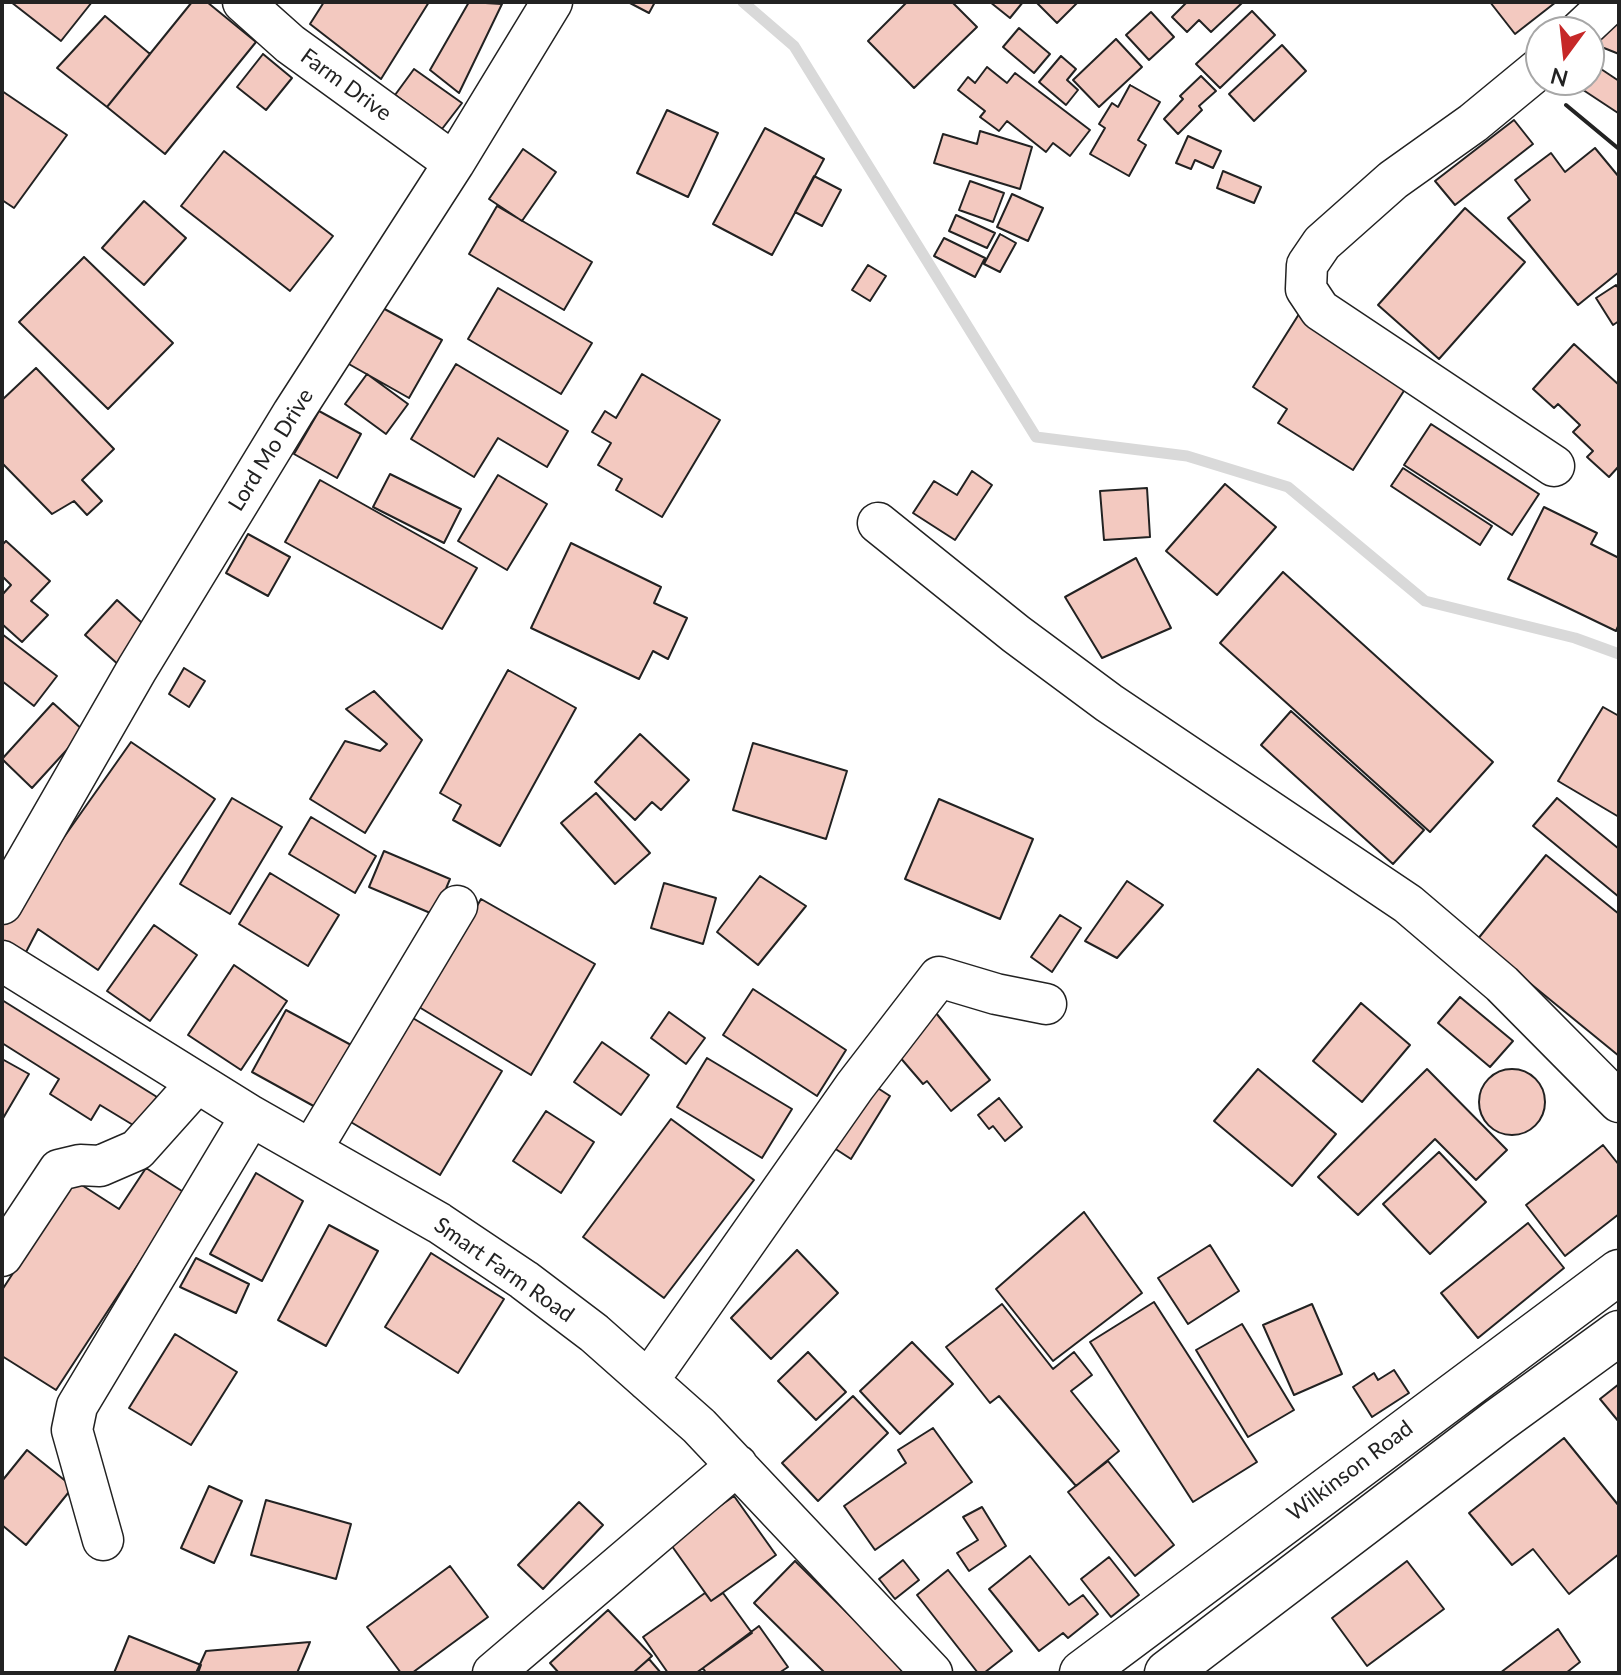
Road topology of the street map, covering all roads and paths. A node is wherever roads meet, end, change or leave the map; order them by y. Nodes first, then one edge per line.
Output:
1 (243, 2) edge
2 (552, 2) edge
3 (1611, 2) edge
4 (1596, 16) edge
5 (1525, 80) edge
6 (454, 163) junction
7 (1554, 466) dead end
8 (878, 523) dead end
9 (2, 904) edge
10 (457, 906) dead end
11 (2, 961) edge
12 (1046, 1004) dead end
13 (197, 1083) junction
14 (1619, 1102) edge
15 (251, 1116) junction
16 (311, 1150) junction
17 (2, 1256) edge
18 (1619, 1272) edge
19 (1619, 1333) edge
20 (648, 1381) junction
21 (737, 1465) junction
22 (103, 1540) dead end
23 (493, 1673) edge
24 (932, 1673) edge
25 (1082, 1673) edge
26 (1167, 1673) edge

1 - 6 street, Farm Drive
2 - 6 street, Lord Mo Drive
3 - 4 street
5 - 7 street
6 - 9 street, Lord Mo Drive
8 - 14 street
10 - 16 street
11 - 13 street, Smart Farm Road
12 - 20 street
13 - 15 street, Smart Farm Road
13 - 17 street
15 - 16 street, Smart Farm Road
15 - 22 street
16 - 20 street, Smart Farm Road
18 - 25 main road, Wilkinson Road
19 - 26 main road
20 - 21 street, Smart Farm Road
21 - 23 street
21 - 24 street, Smart Farm Road

